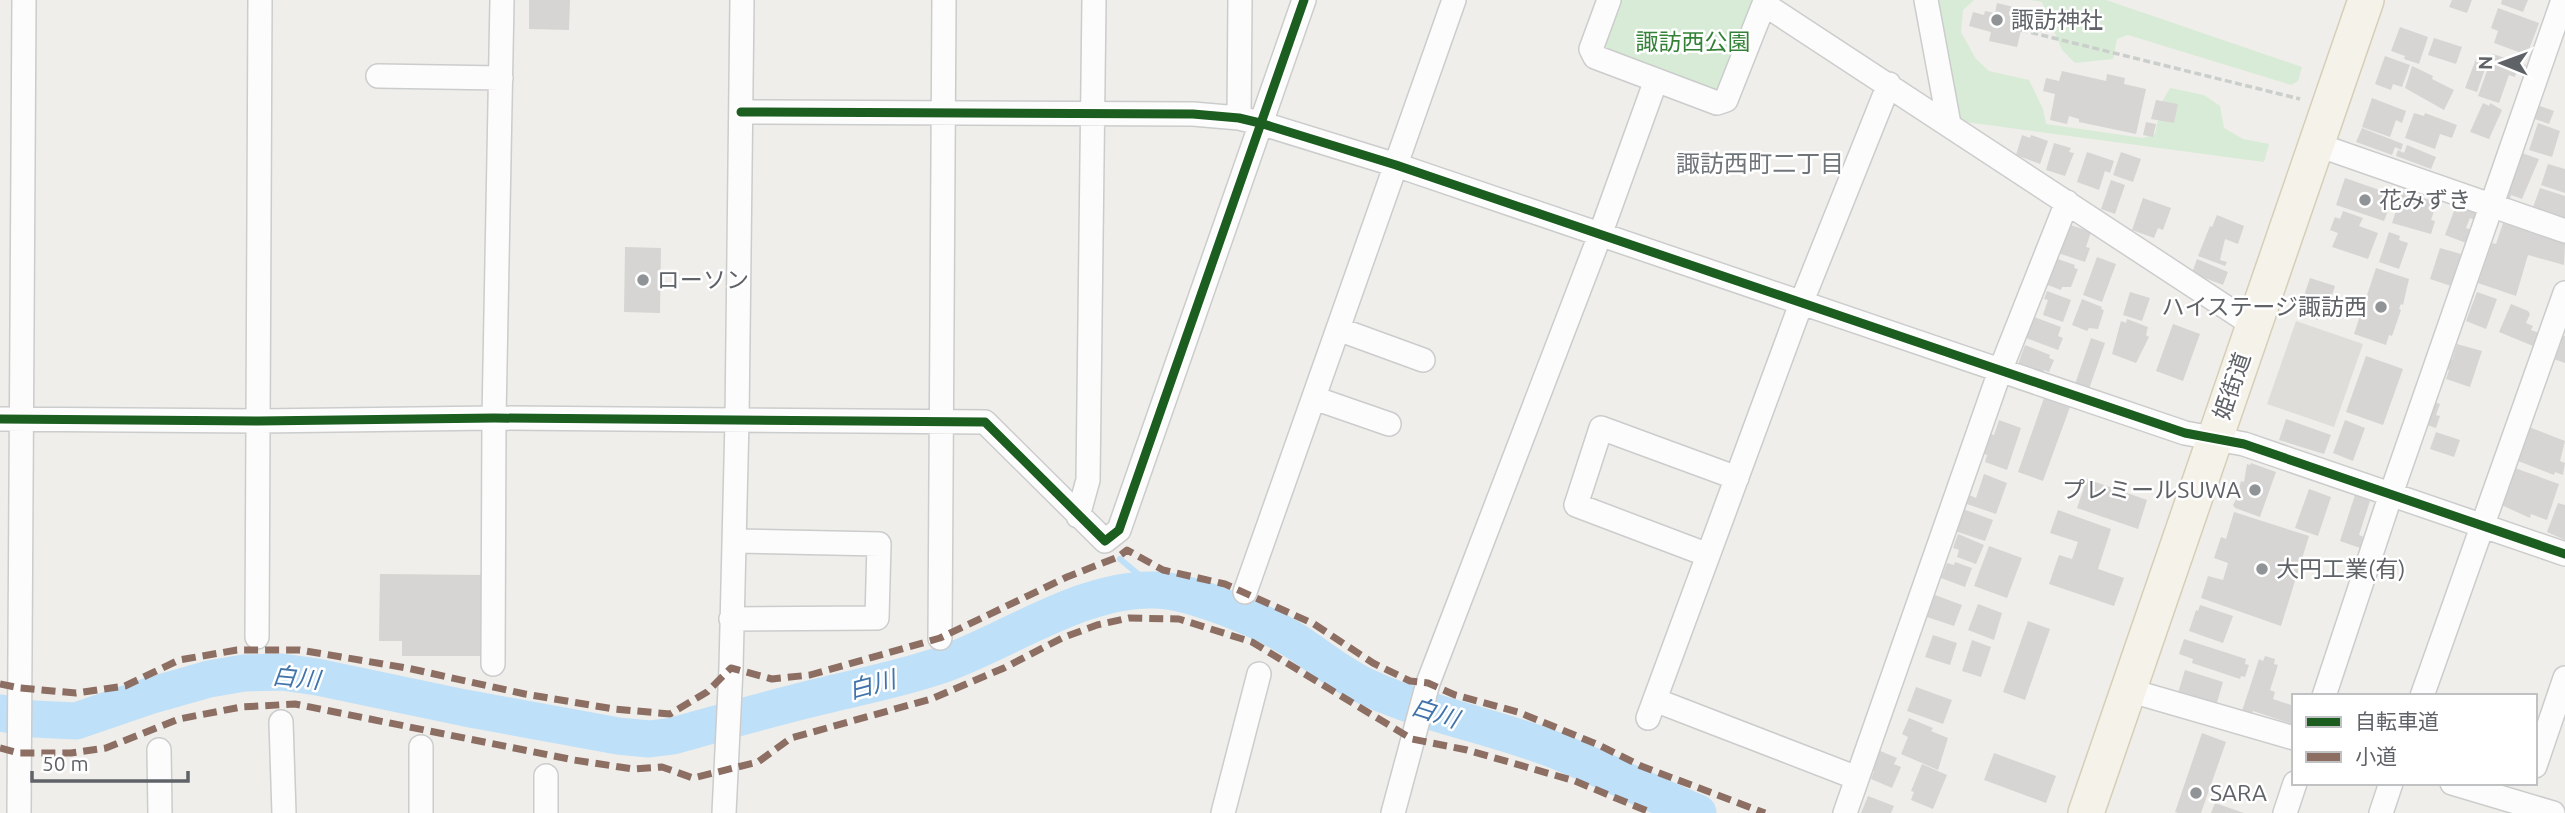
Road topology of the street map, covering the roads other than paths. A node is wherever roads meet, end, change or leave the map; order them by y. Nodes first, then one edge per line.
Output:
1 (24, 0) edge
2 (260, 0) edge
3 (502, 0) edge
4 (742, 0) edge
5 (944, 0) edge
6 (1094, 0) edge
7 (1240, 0) edge
8 (1304, 0) edge
9 (1454, 0) edge
10 (1609, 0) edge
11 (1926, 0) edge
12 (2365, 0) edge
13 (2563, 0) edge
14 (378, 76) dead end
15 (501, 78) junction
16 (1656, 80) junction
17 (1889, 84) junction
18 (741, 112) junction
19 (943, 113) junction
20 (1093, 113) junction
21 (1250, 121) junction
22 (1949, 124) junction
23 (2315, 144) junction
24 (1396, 165) junction
25 (2067, 202) junction
26 (2493, 205) junction
27 (2565, 231) edge
28 (1600, 236) junction
29 (2565, 293) edge
30 (1802, 301) junction
31 (2253, 325) junction
32 (1338, 329) junction
33 (1423, 360) dead end
34 (2000, 371) junction
35 (1314, 398) junction
36 (494, 418) junction
37 (11, 419) edge
38 (737, 420) junction
39 (259, 421) junction
40 (941, 422) junction
41 (1389, 424) dead end
42 (2214, 439) junction
43 (1737, 478) junction
44 (2391, 494) junction
45 (1078, 516) junction
46 (2481, 525) junction
47 (734, 541) junction
48 (2565, 554) edge
49 (1708, 555) junction
50 (1245, 592) dead end
51 (731, 619) junction
52 (257, 637) dead end
53 (940, 638) dead end
54 (493, 664) dead end
55 (1259, 674) dead end
56 (2565, 678) edge
57 (2128, 690) junction
58 (2325, 694) edge
59 (2423, 694) edge
60 (281, 722) dead end
61 (2292, 737) edge
62 (421, 747) dead end
63 (159, 750) dead end
64 (2537, 760) edge
65 (546, 776) dead end
66 (1857, 778) junction
67 (2294, 785) edge
68 (2390, 785) edge
69 (2460, 785) edge
70 (2524, 800) edge
71 (19, 813) edge
72 (160, 813) edge
73 (284, 813) edge
74 (421, 813) edge
75 (546, 813) edge
76 (723, 813) edge
77 (1223, 813) edge
78 (1393, 813) edge
79 (1844, 813) edge
80 (2086, 813) edge
81 (2285, 813) edge
82 (2381, 813) edge
83 (2553, 813) edge

1 - 37 street
2 - 39 street
3 - 15 street
4 - 18 street
5 - 19 street
6 - 20 street
7 - 21 street
8 - 21 street
9 - 24 street
10 - 16 street
11 - 22 street
12 - 23 main road, 姫街道
13 - 26 street
14 - 15 street
15 - 36 street
16 - 17 street
16 - 28 street
17 - 22 street
17 - 30 street
18 - 19 street
18 - 38 street
19 - 20 street
19 - 40 street
20 - 21 street
20 - 45 street
21 - 24 street
21 - 45 street
22 - 25 street
23 - 26 street
23 - 31 main road, 姫街道
24 - 28 street
24 - 32 street
25 - 31 street
25 - 34 street
26 - 27 street
26 - 44 street
28 - 30 street
28 - 78 street
29 - 46 street
30 - 34 street
30 - 43 street
31 - 42 main road, 姫街道
32 - 33 street
32 - 35 street
34 - 42 street
34 - 66 street
35 - 41 street
35 - 50 street
36 - 38 street
36 - 39 street
36 - 54 street
37 - 39 street
37 - 71 street
38 - 40 street
38 - 47 street
39 - 52 street
40 - 45 street
40 - 53 street
42 - 44 street
42 - 57 main road, 姫街道
43 - 49 street
43 - 49 street
44 - 46 street
44 - 58 street
46 - 48 street
46 - 59 street
47 - 51 street
47 - 51 street
49 - 66 street
51 - 76 street
55 - 77 street
56 - 64 street
57 - 61 street
57 - 80 main road, 姫街道
60 - 73 street
62 - 74 street
63 - 72 street
65 - 75 street
66 - 79 street
67 - 81 street
68 - 82 street
69 - 70 street
70 - 83 street

